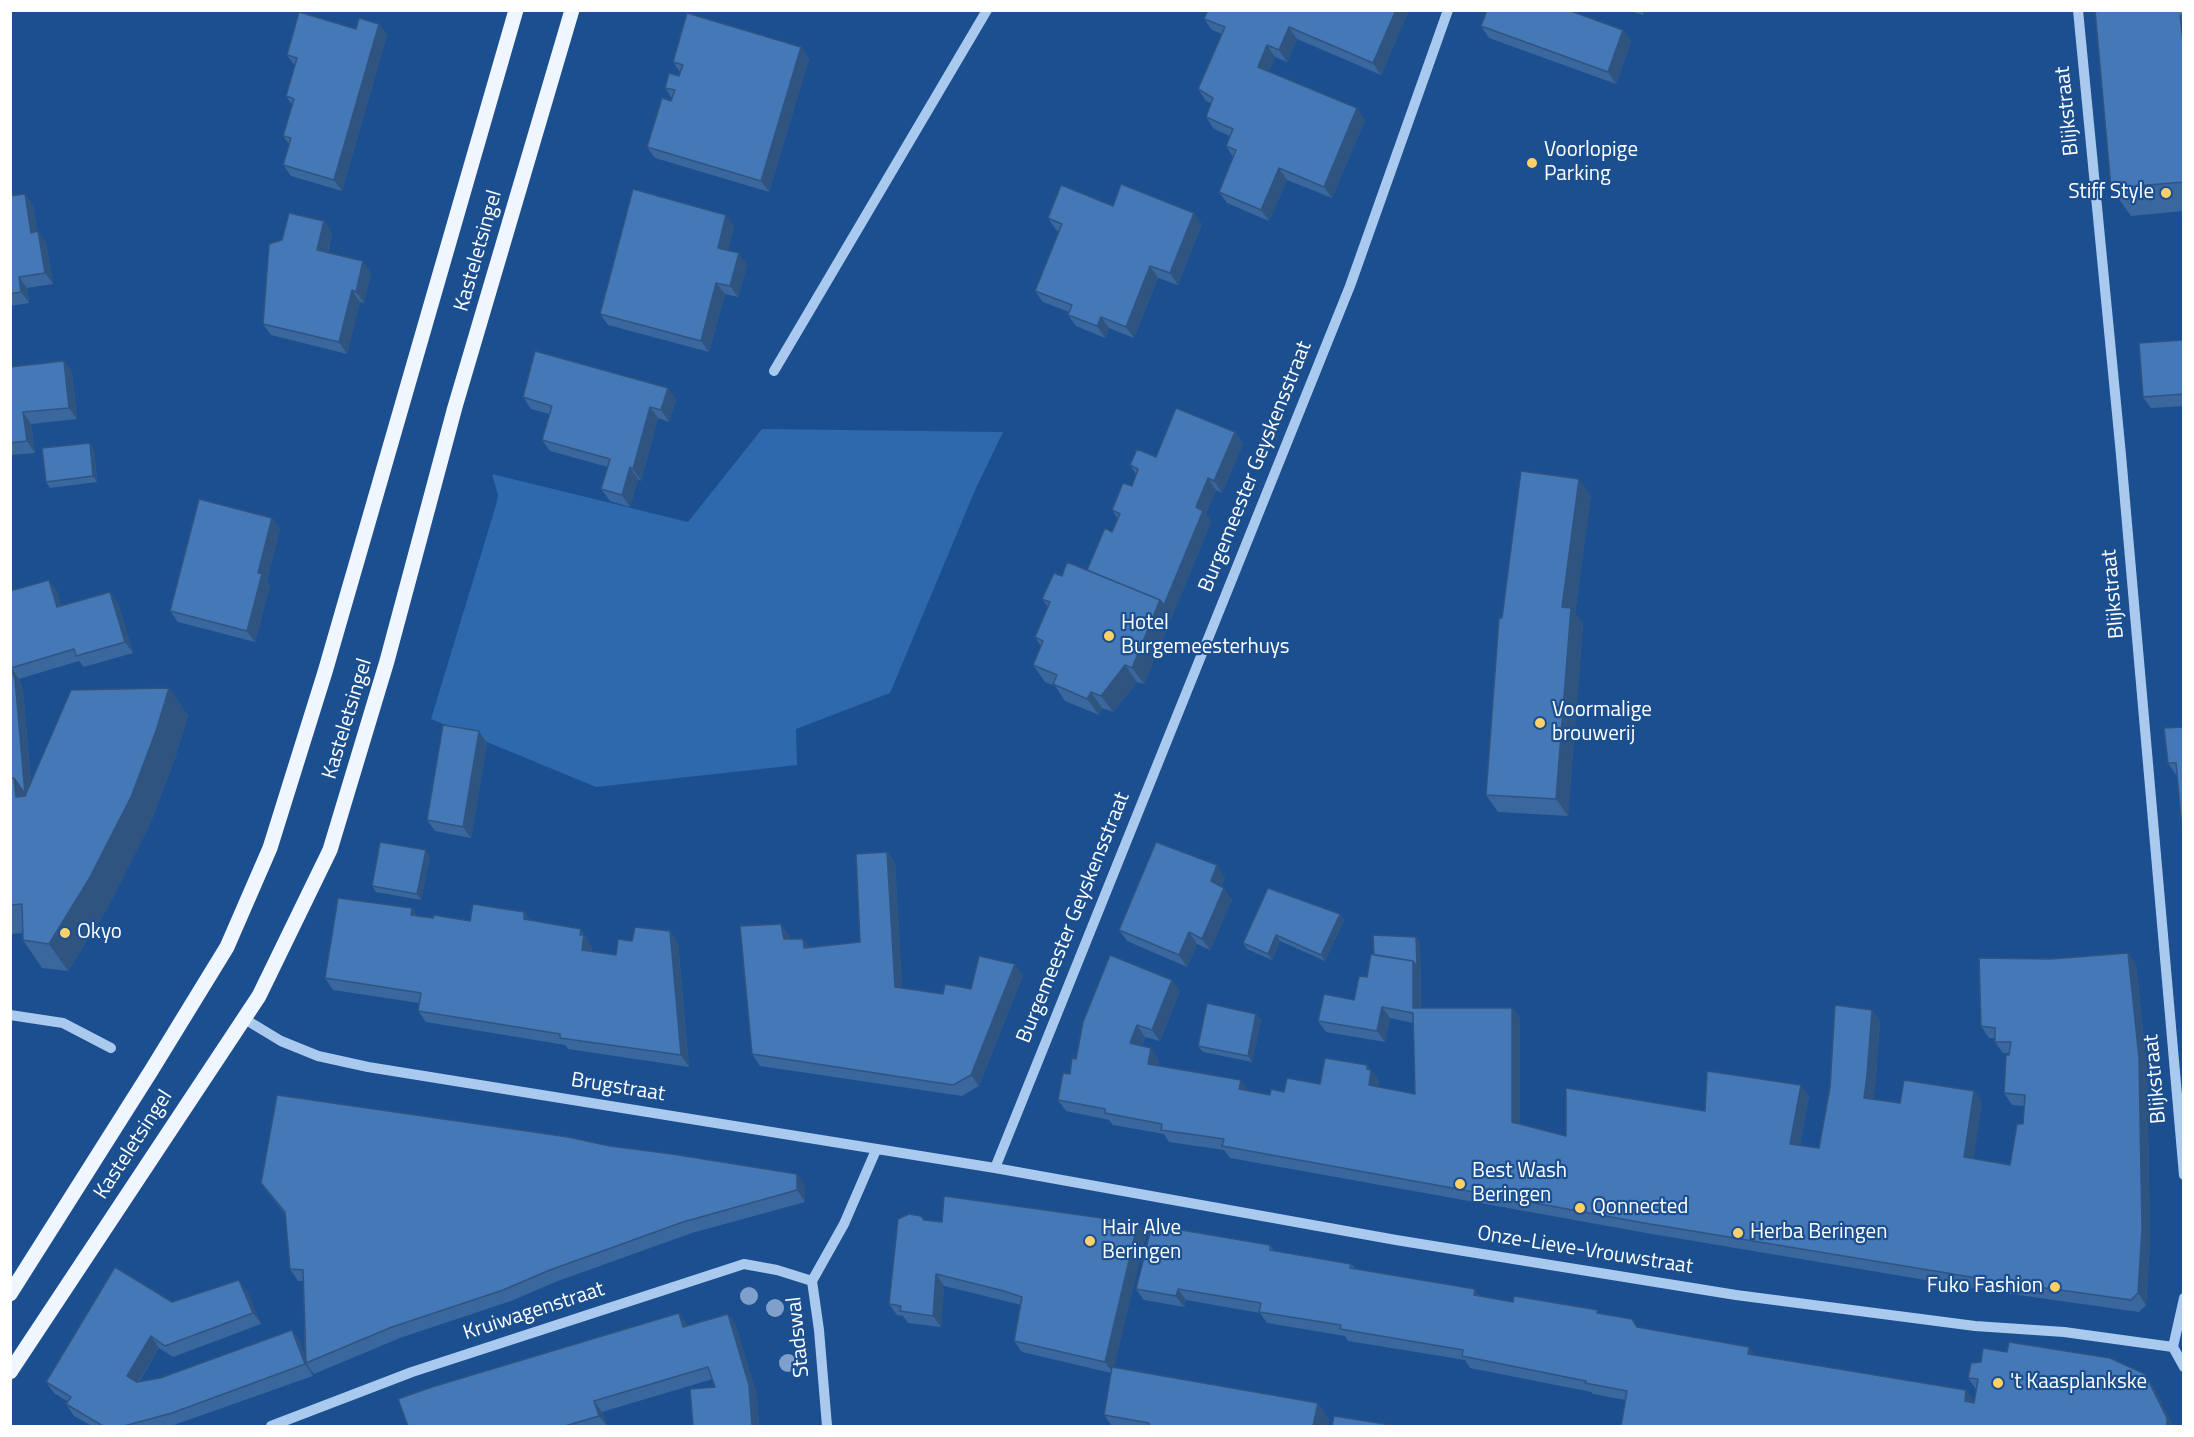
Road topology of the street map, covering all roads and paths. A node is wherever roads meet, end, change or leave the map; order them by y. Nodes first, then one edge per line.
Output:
1 (516, 10) edge
2 (572, 10) edge
3 (987, 10) edge
4 (1448, 10) edge
5 (2078, 10) edge
6 (774, 371) dead end
7 (10, 1015) edge
8 (243, 1018) junction
9 (111, 1048) dead end
10 (876, 1150) junction
11 (995, 1168) junction
12 (2184, 1175) edge
13 (812, 1281) junction
14 (10, 1294) edge
15 (2184, 1298) edge
16 (2174, 1347) junction
17 (2184, 1367) edge
18 (10, 1372) edge
19 (271, 1426) edge
20 (827, 1426) edge

1 - 14 main road, Kasteletsingel
2 - 8 main road, Kasteletsingel
3 - 6 street
4 - 11 street, Burgemeester Geyskensstraat
5 - 12 street, Blijkstraat
7 - 9 street
8 - 10 street, Brugstraat
8 - 18 main road, Kasteletsingel
10 - 11 street, Brugstraat
10 - 13 street, Stadswal
11 - 16 street, Onze-Lieve-Vrouwstraat
13 - 19 street, Kruiwagenstraat
13 - 20 street, Stadswal
15 - 16 street
16 - 17 street

